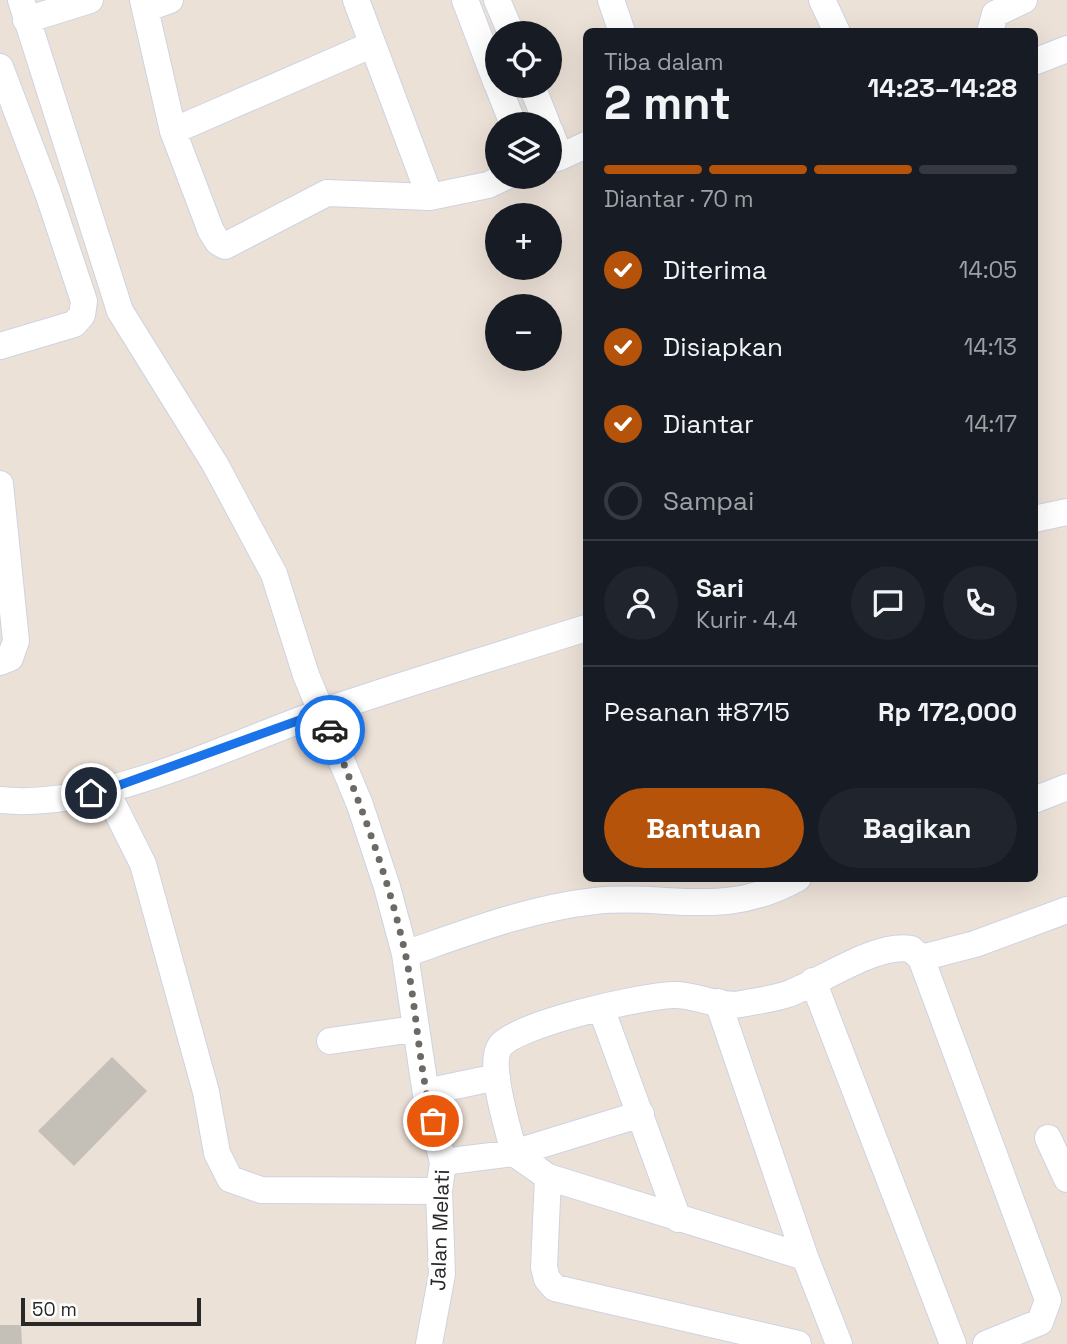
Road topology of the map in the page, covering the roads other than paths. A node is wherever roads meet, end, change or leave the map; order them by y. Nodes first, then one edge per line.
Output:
1 (90, 0) edge
2 (356, 0) edge
3 (465, 0) edge
4 (498, 0) edge
5 (611, 0) edge
6 (822, 0) edge
7 (153, 3) edge
8 (24, 10) edge
9 (506, 21) edge
10 (621, 28) edge
11 (835, 28) edge
12 (371, 45) junction
13 (1067, 48) edge
14 (485, 53) edge
15 (1038, 60) edge
16 (0, 67) edge
17 (173, 131) junction
18 (583, 146) edge
19 (562, 156) edge
20 (485, 186) edge
21 (430, 197) junction
22 (0, 346) edge
23 (0, 484) edge
24 (1067, 512) edge
25 (1038, 518) edge
26 (2, 535) edge
27 (583, 629) edge
28 (0, 662) edge
29 (322, 712) junction
30 (1067, 787) edge
31 (106, 790) junction
32 (1038, 798) edge
33 (0, 800) edge
34 (791, 882) edge
35 (1067, 910) edge
36 (405, 954) junction
37 (921, 958) junction
38 (813, 981) junction
39 (718, 1002) junction
40 (601, 1008) junction
41 (415, 1029) junction
42 (330, 1041) dead end
43 (497, 1077) junction
44 (426, 1092) junction
45 (641, 1114) junction
46 (1048, 1138) dead end
47 (514, 1153) junction
48 (443, 1161) junction
49 (548, 1177) junction
50 (1067, 1179) edge
51 (439, 1191) junction
52 (678, 1219) junction
53 (805, 1257) junction
54 (429, 1344) edge
55 (797, 1344) edge
56 (839, 1344) edge
57 (953, 1344) edge
58 (986, 1344) edge

1 - 8 street
2 - 12 street
3 - 14 street
4 - 9 street
5 - 10 street
6 - 11 street
7 - 17 street
8 - 29 street, Jalan Melati
12 - 17 street
12 - 21 street
13 - 15 street
16 - 22 street
17 - 21 street
18 - 19 street
20 - 21 street
23 - 26 street
24 - 25 street
26 - 28 street
27 - 29 street
29 - 31 street
29 - 36 street, Jalan Melati
30 - 32 street
31 - 33 street
31 - 51 street
34 - 36 street
35 - 37 street
36 - 41 street, Jalan Melati
37 - 38 street
37 - 58 street
38 - 39 street
38 - 57 street
39 - 40 street
39 - 53 street
40 - 43 street
40 - 45 street
41 - 42 street
41 - 44 street, Jalan Melati
43 - 44 street
43 - 47 street
44 - 48 street, Jalan Melati
45 - 47 street
45 - 52 street
46 - 50 street
47 - 48 street
47 - 49 street
48 - 51 street, Jalan Melati
49 - 52 street
49 - 55 street
51 - 54 street, Jalan Melati
52 - 53 street
53 - 56 street

